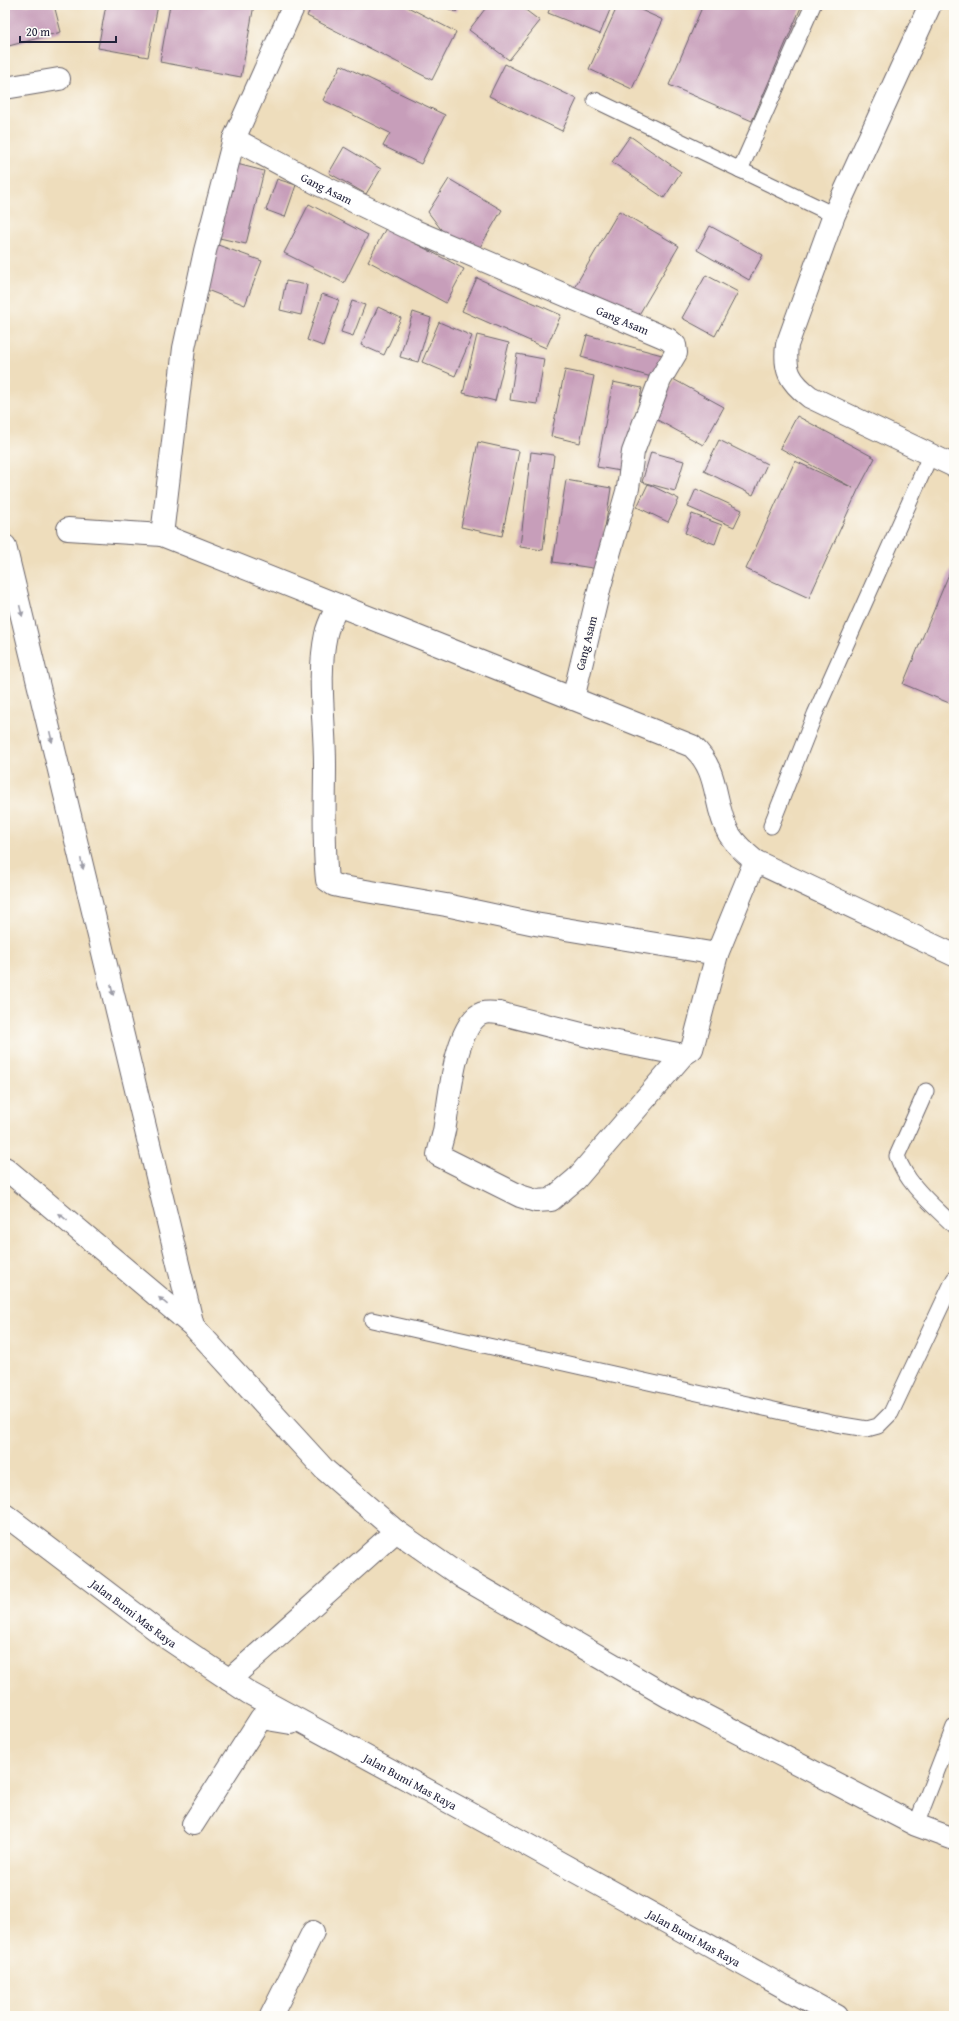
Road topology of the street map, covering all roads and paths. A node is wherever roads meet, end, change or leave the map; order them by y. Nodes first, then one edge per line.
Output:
1 (294, 5) edge
2 (813, 5) edge
3 (930, 5) edge
4 (60, 79) dead end
5 (5, 88) edge
6 (595, 100) dead end
7 (234, 139) junction
8 (740, 170) junction
9 (834, 215) junction
10 (930, 456) junction
11 (954, 466) edge
12 (68, 529) dead end
13 (162, 535) junction
14 (5, 546) edge
15 (338, 605) junction
16 (572, 699) junction
17 (771, 826) dead end
18 (755, 861) junction
19 (716, 954) junction
20 (954, 955) edge
21 (683, 1055) junction
22 (926, 1091) dead end
23 (5, 1168) edge
24 (954, 1226) edge
25 (954, 1279) edge
26 (372, 1320) dead end
27 (192, 1326) junction
28 (5, 1515) edge
29 (396, 1531) junction
30 (229, 1680) junction
31 (249, 1693) junction
32 (261, 1718) junction
33 (308, 1726) junction
34 (954, 1727) edge
35 (194, 1824) dead end
36 (916, 1825) junction
37 (954, 1838) edge
38 (313, 1932) dead end
39 (271, 2016) edge
40 (836, 2016) edge

1 - 7 street
2 - 8 lane
3 - 9 street
4 - 5 street
6 - 8 lane
7 - 13 street
7 - 16 street, Gang Asam
8 - 9 lane
9 - 10 street
10 - 11 street
10 - 17 lane
12 - 13 street
13 - 15 street
14 -> 27 street
15 - 16 street
15 - 19 street
16 - 18 street
18 - 19 street
18 - 20 street
19 - 21 street
21 - 21 street
22 - 24 lane
27 -> 23 street
25 - 26 lane
27 - 29 street
28 - 30 street, Jalan Bumi Mas Raya
29 - 30 street
29 - 36 street
30 - 31 street, Jalan Bumi Mas Raya
31 - 32 street
31 - 33 street, Jalan Bumi Mas Raya
32 - 33 street
32 - 35 street
33 - 40 street, Jalan Bumi Mas Raya
34 - 36 lane
36 - 37 street
38 - 39 street

